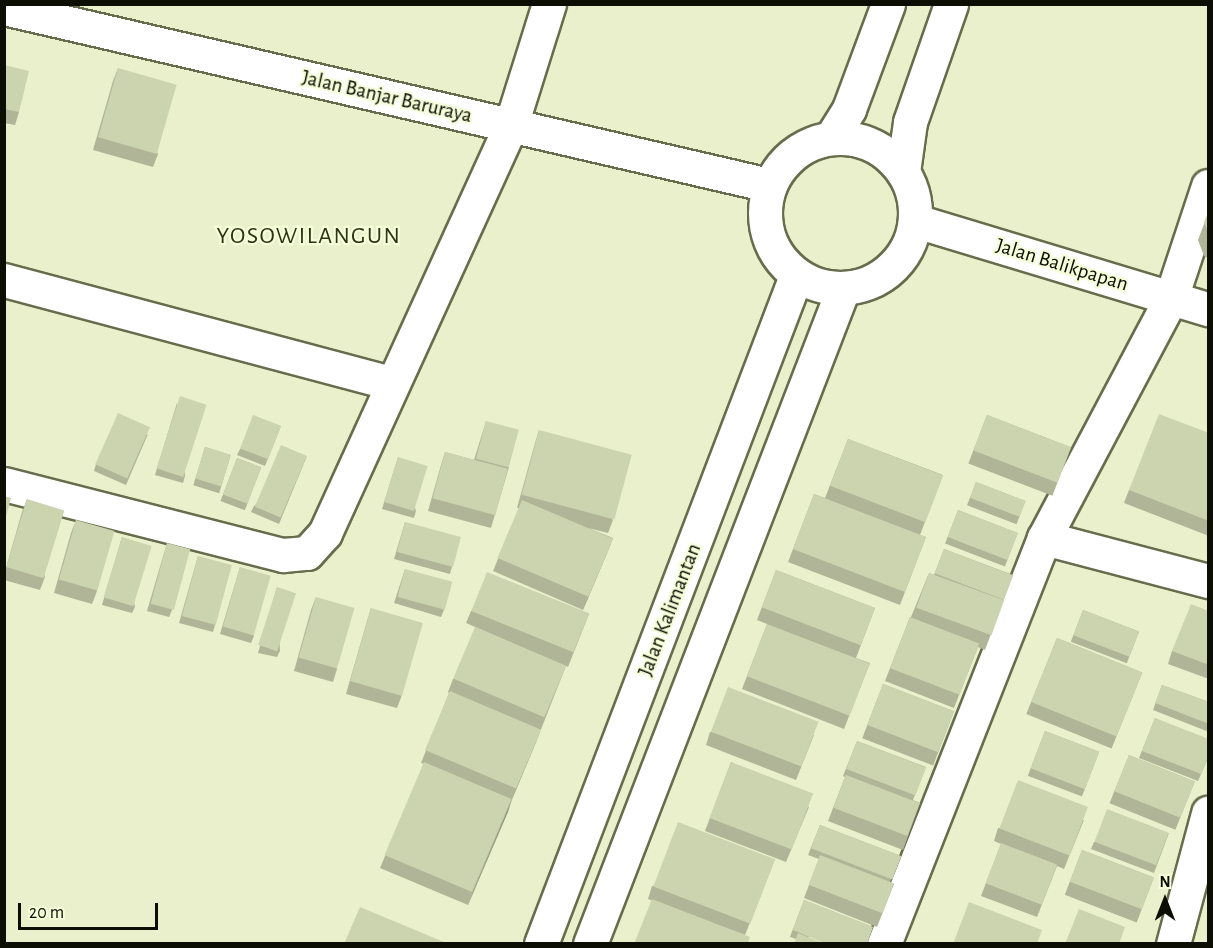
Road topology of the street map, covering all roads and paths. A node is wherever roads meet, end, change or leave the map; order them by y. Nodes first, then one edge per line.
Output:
1 (549, 4) edge
2 (888, 4) edge
3 (951, 4) edge
4 (4, 8) edge
5 (512, 125) junction
6 (831, 138) junction
7 (903, 172) junction
8 (770, 185) junction
9 (1209, 186) edge
10 (916, 221) junction
11 (796, 276) junction
12 (4, 280) edge
13 (843, 289) junction
14 (1172, 298) junction
15 (1209, 309) edge
16 (391, 383) junction
17 (4, 484) edge
18 (1044, 538) junction
19 (1209, 581) edge
20 (1209, 813) edge
21 (541, 944) edge
22 (590, 944) edge
23 (884, 944) edge
24 (1173, 944) edge

1 - 5 street
2 - 6 street
3 - 7 street
4 - 5 street, Jalan Banjar Baruraya
5 - 8 street, Jalan Banjar Baruraya
5 - 16 street
6 - 7 street
6 - 8 street
7 - 10 street
8 - 11 street
9 - 14 street
10 - 13 street
10 - 14 street, Jalan Balikpapan
11 - 13 street
11 - 21 street, Jalan Kalimantan
12 - 16 street
13 - 22 street
14 - 15 street, Jalan Balikpapan
14 - 18 street
16 - 17 street
18 - 19 street
18 - 23 street
20 - 24 street

